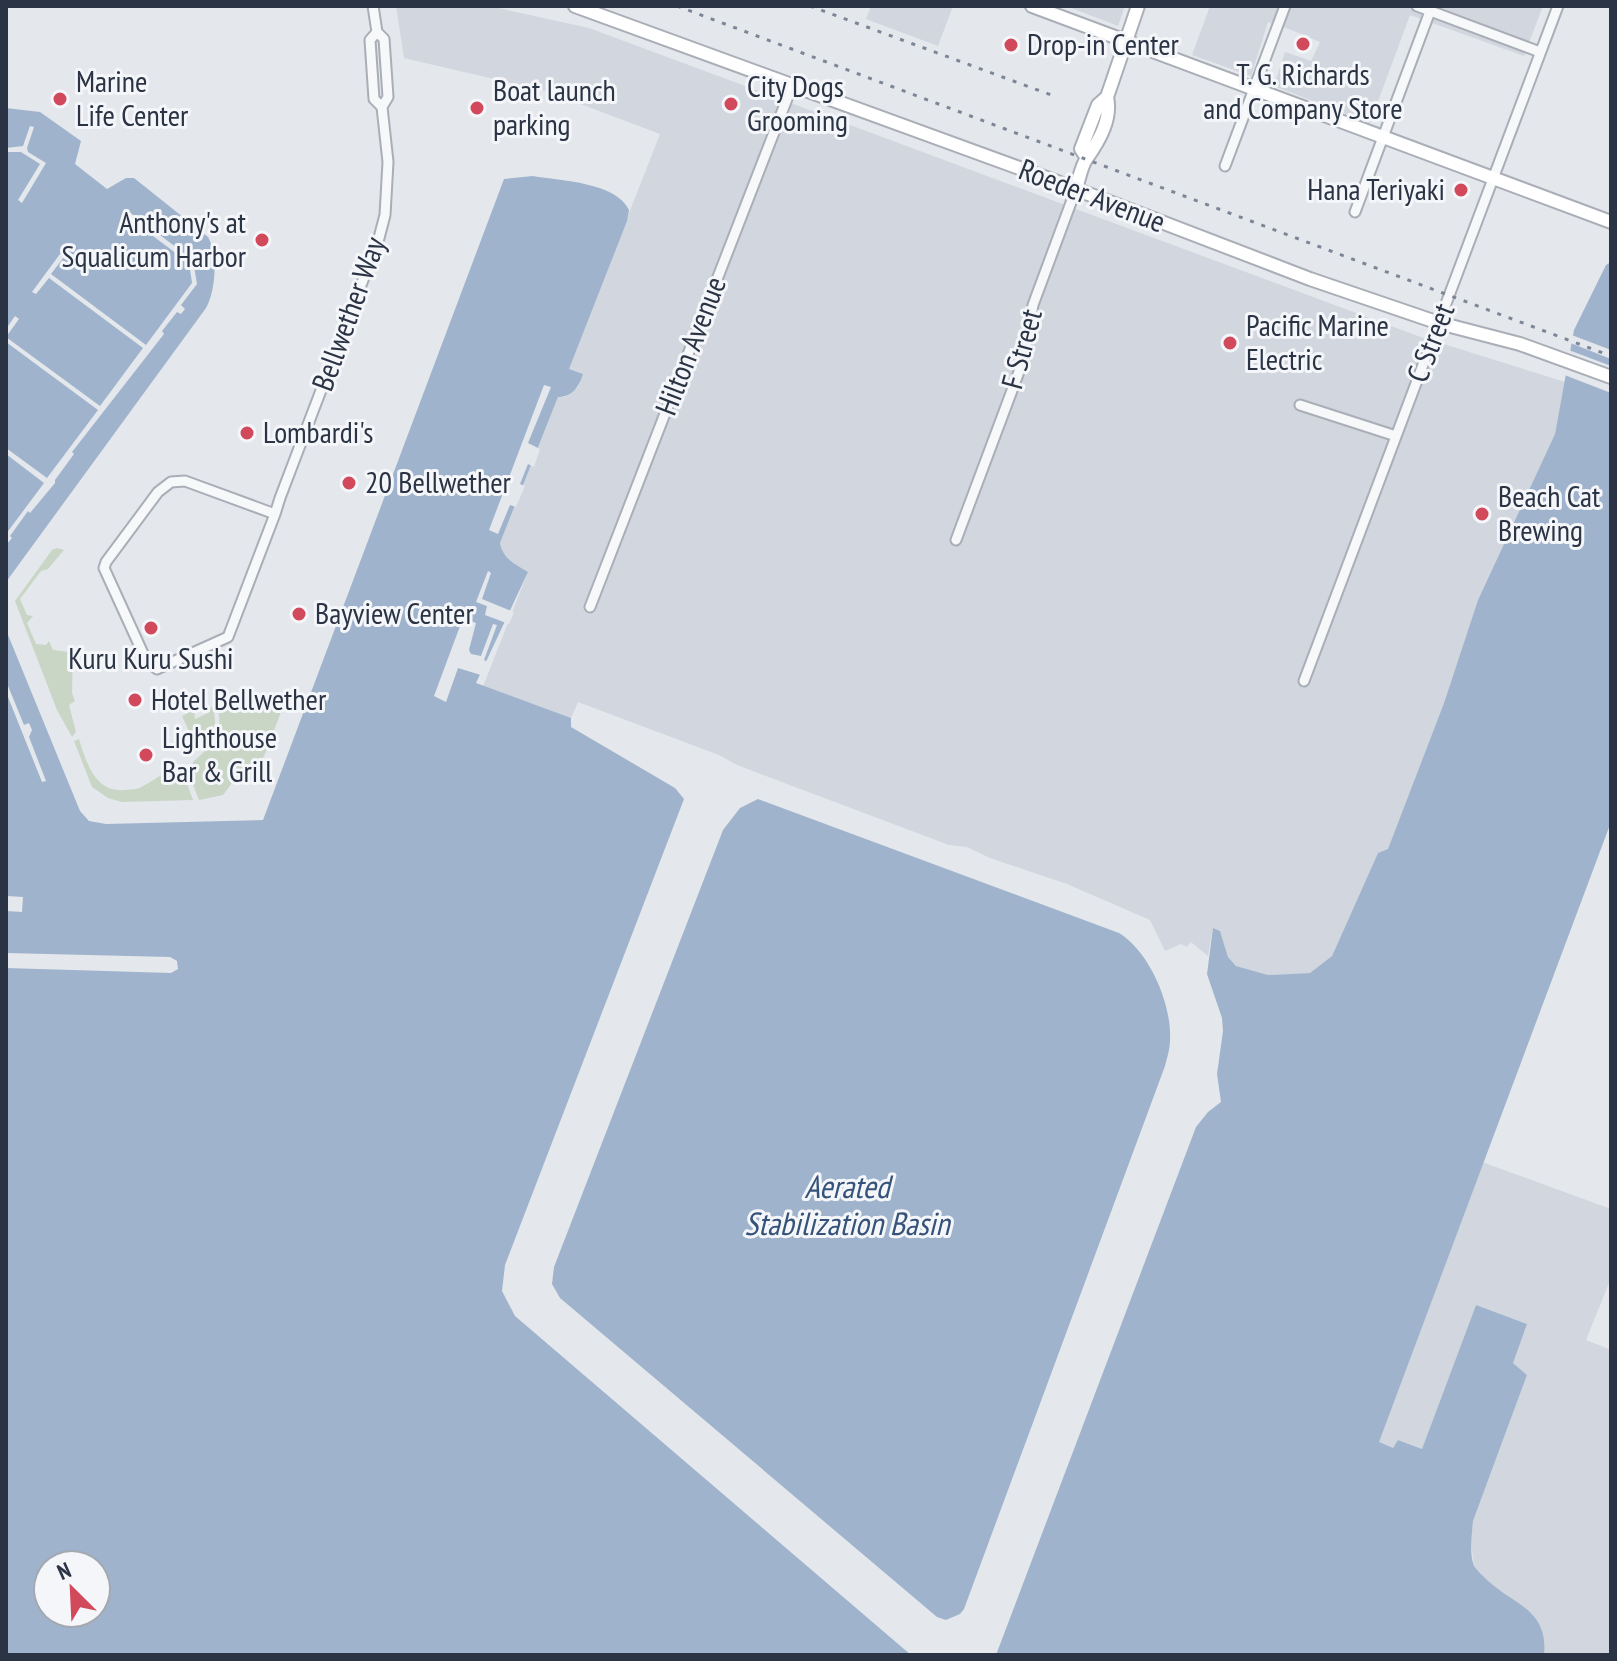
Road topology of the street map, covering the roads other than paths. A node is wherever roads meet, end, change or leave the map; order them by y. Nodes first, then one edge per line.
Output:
1 (373, 6) edge
2 (575, 6) edge
3 (1032, 6) edge
4 (1138, 6) edge
5 (1285, 6) edge
6 (1417, 6) edge
7 (1558, 6) edge
8 (1431, 9) edge
9 (1125, 41) junction
10 (1540, 52) junction
11 (792, 86) junction
12 (1254, 89) junction
13 (1383, 137) junction
14 (1225, 166) dead end
15 (1493, 178) junction
16 (1076, 189) junction
17 (1355, 212) dead end
18 (1611, 222) edge
19 (1439, 323) junction
20 (1611, 377) edge
21 (1300, 405) dead end
22 (1396, 436) junction
23 (275, 514) junction
24 (956, 540) dead end
25 (590, 607) dead end
26 (1304, 681) dead end

1 - 23 street, Bellwether Way
2 - 11 main road, Roeder Avenue
3 - 9 main road
4 - 9 main road, F Street
5 - 12 street
6 - 8 street
7 - 10 street, C Street
8 - 10 street
8 - 13 street
9 - 12 main road
9 - 16 main road, F Street
10 - 15 street, C Street
11 - 16 main road, Roeder Avenue
11 - 25 street, Hilton Avenue
12 - 13 main road
12 - 14 street
13 - 15 main road
13 - 17 street
15 - 18 main road
15 - 19 street, C Street
16 - 19 main road, Roeder Avenue
16 - 24 street, F Street
19 - 20 main road, Roeder Avenue
19 - 22 street, C Street
21 - 22 street
22 - 26 street, C Street
23 - 23 street, Bellwether Way

